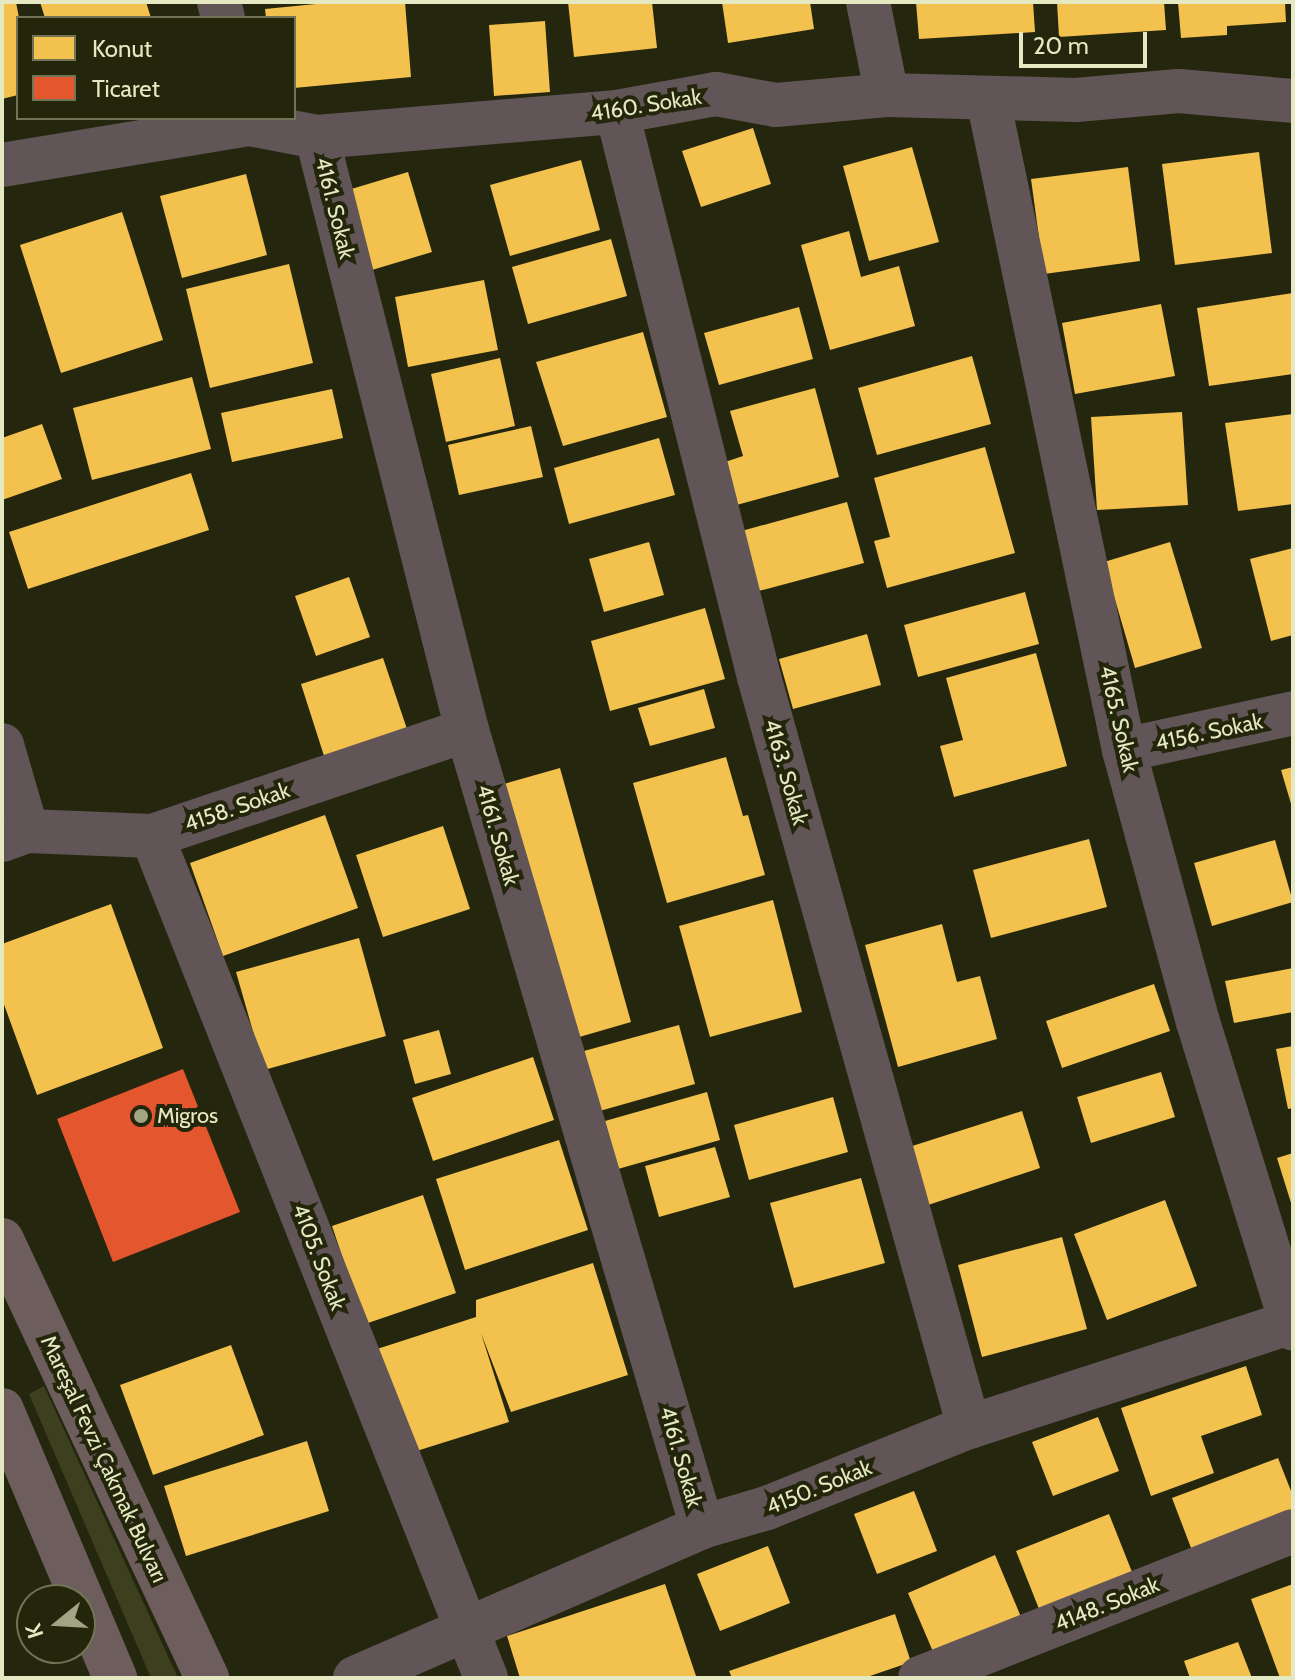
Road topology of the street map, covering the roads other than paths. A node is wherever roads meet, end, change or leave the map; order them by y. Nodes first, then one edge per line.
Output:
1 (868, 2) edge
2 (887, 95) junction
3 (988, 99) junction
4 (1293, 101) edge
5 (617, 112) junction
6 (248, 121) edge
7 (317, 137) junction
8 (2, 165) edge
9 (1293, 713) edge
10 (467, 730) junction
11 (2, 745) edge
12 (1124, 750) junction
13 (14, 836) edge
14 (152, 836) junction
15 (2, 1240) edge
16 (1292, 1324) edge
17 (2, 1410) edge
18 (969, 1427) junction
19 (702, 1527) junction
20 (1293, 1531) edge
21 (465, 1630) junction
22 (115, 1678) edge
23 (207, 1678) edge
24 (355, 1678) edge
25 (486, 1678) edge
26 (920, 1678) edge

1 - 2 street
2 - 3 street, 4160. Sokak
2 - 5 street, 4160. Sokak
3 - 4 street, 4160. Sokak
3 - 12 street, 4165. Sokak
5 - 7 street, 4160. Sokak
5 - 18 street, 4163. Sokak
6 - 7 street, 4160. Sokak
6 - 8 street, 4160. Sokak
7 - 10 street, 4161. Sokak
9 - 12 street, 4156. Sokak
10 - 14 street, 4158. Sokak
10 - 19 street, 4161. Sokak
11 - 13 street
12 - 16 street, 4165. Sokak
13 - 14 street, 4158. Sokak
14 - 21 street, 4105. Sokak
15 - 23 highway, Mareşal Fevzi Çakmak Bulvarı
16 - 18 street, 4150. Sokak
17 - 22 highway
18 - 19 street, 4150. Sokak
19 - 21 street, 4150. Sokak
20 - 26 street, 4148. Sokak
21 - 24 street, 4150. Sokak
21 - 25 street, 4105. Sokak

